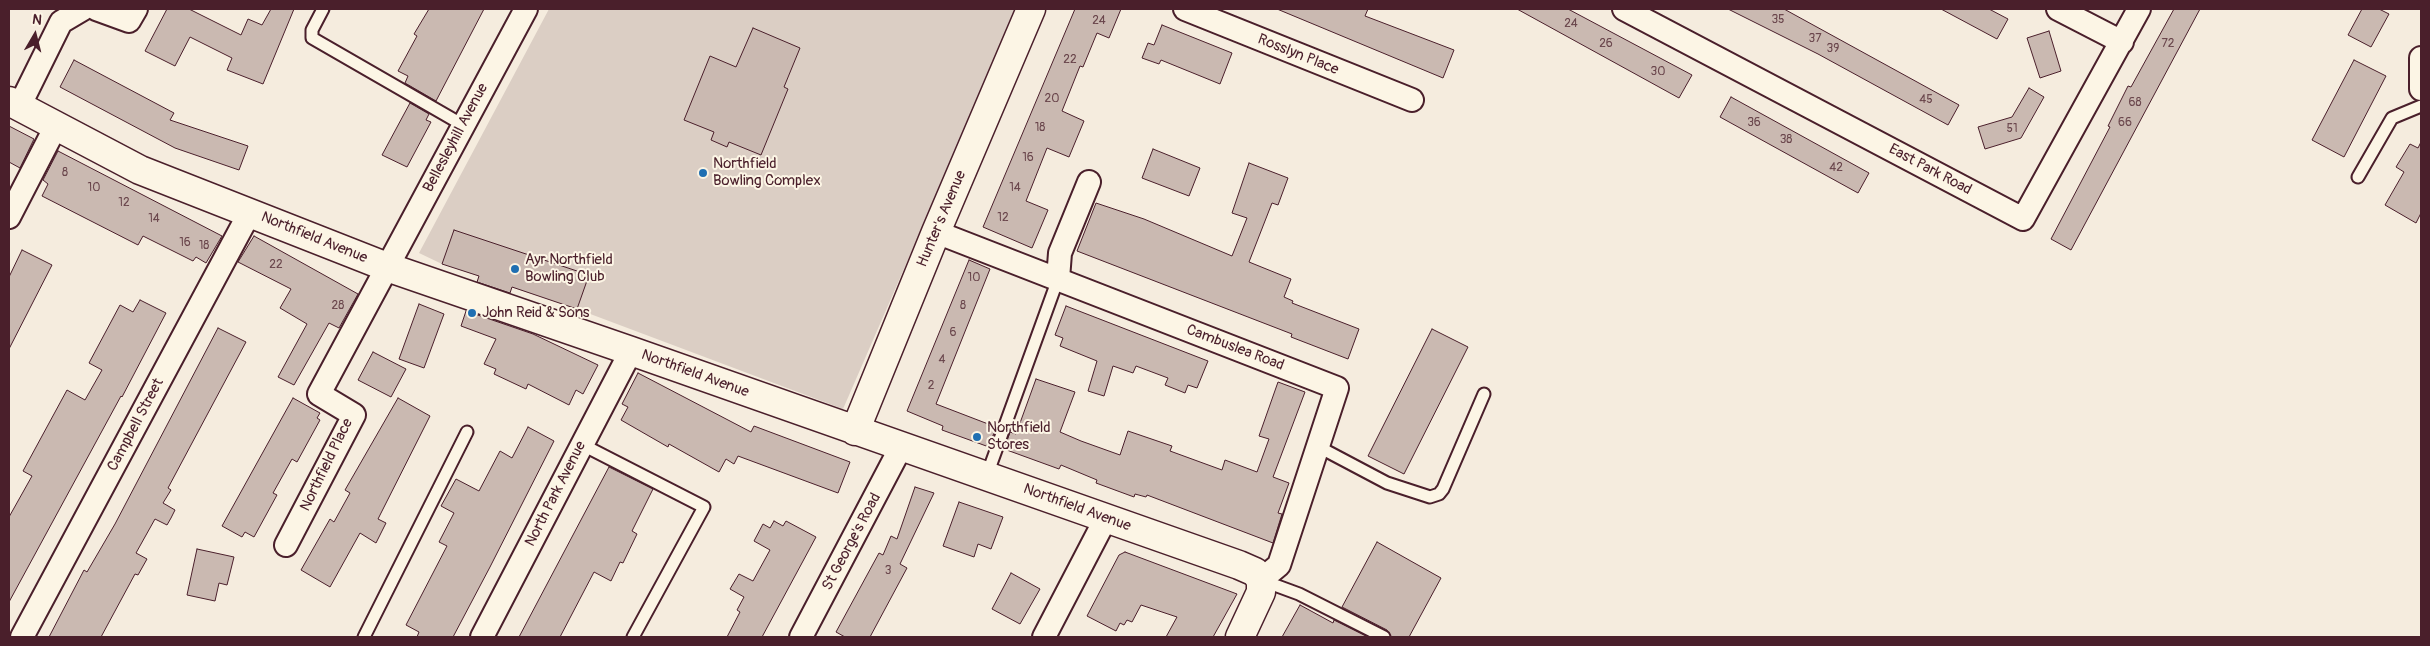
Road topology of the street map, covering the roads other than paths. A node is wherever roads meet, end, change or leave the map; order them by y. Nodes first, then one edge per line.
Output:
1 (83, 9) edge
2 (96, 9) edge
3 (136, 9) edge
4 (323, 9) edge
5 (526, 9) edge
6 (1032, 9) edge
7 (1185, 9) edge
8 (1624, 9) edge
9 (2058, 9) edge
10 (2139, 9) edge
11 (2122, 42) junction
12 (2421, 58) edge
13 (2421, 89) edge
14 (1412, 100) dead end
15 (14, 104) edge
16 (2421, 106) edge
17 (463, 125) junction
18 (56, 126) junction
19 (2358, 177) dead end
20 (1089, 182) dead end
21 (250, 212) junction
22 (9, 217) edge
23 (936, 232) junction
24 (387, 267) junction
25 (1058, 279) junction
26 (631, 351) junction
27 (1484, 394) dead end
28 (856, 431) junction
29 (467, 432) dead end
30 (581, 444) junction
31 (901, 447) junction
32 (1322, 449) junction
33 (987, 475) junction
34 (1106, 518) junction
35 (286, 545) dead end
36 (1261, 580) junction
37 (22, 637) edge
38 (364, 637) edge
39 (482, 637) edge
40 (633, 637) edge
41 (801, 637) edge
42 (1044, 637) edge
43 (1240, 637) edge
44 (1384, 637) edge

1 - 15 street
2 - 3 street
4 - 17 lane
5 - 17 street, Bellesleyhill Avenue
6 - 23 street, Hunter's Avenue
7 - 14 street, Rosslyn Place
8 - 11 street, East Park Road
9 - 11 street
10 - 11 street, East Park Road
12 - 13 street
15 - 18 street, Northfield Avenue
16 - 19 lane
17 - 24 street, Bellesleyhill Avenue
18 - 21 street, Northfield Avenue
18 - 22 street
20 - 25 street
21 - 24 street, Northfield Avenue
21 - 37 street, Campbell Street
23 - 25 street, Cambuslea Road
23 - 28 street, Hunter's Avenue
24 - 26 street, Northfield Avenue
24 - 35 street, Northfield Place
25 - 32 street, Cambuslea Road
25 - 33 lane
26 - 28 street, Northfield Avenue
26 - 30 street, North Park Avenue
27 - 32 lane
28 - 31 street, Northfield Avenue
29 - 38 lane
30 - 39 street, North Park Avenue
30 - 40 lane
31 - 33 street, Northfield Avenue
31 - 41 street, St George's Road
32 - 36 street, Cambuslea Road
33 - 34 street, Northfield Avenue
34 - 36 street, Northfield Avenue
34 - 42 street
36 - 43 street
36 - 44 lane, Northfield Avenue

